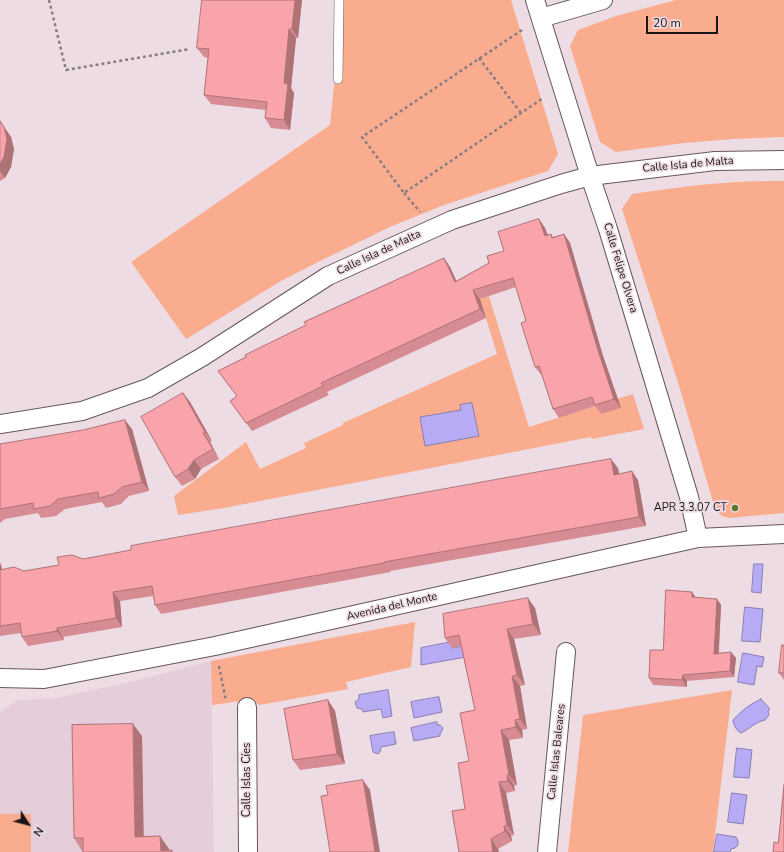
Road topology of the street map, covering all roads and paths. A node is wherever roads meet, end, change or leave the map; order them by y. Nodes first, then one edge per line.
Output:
1 (49, 0) edge
2 (339, 0) edge
3 (535, 0) edge
4 (603, 0) edge
5 (541, 18) junction
6 (190, 49) dead end
7 (479, 58) junction
8 (338, 79) dead end
9 (561, 85) junction
10 (521, 113) junction
11 (784, 160) edge
12 (590, 176) junction
13 (0, 424) edge
14 (784, 534) edge
15 (698, 538) junction
16 (216, 646) junction
17 (566, 652) dead end
18 (0, 678) edge
19 (227, 705) dead end
20 (247, 707) dead end
21 (248, 852) edge
22 (547, 852) edge

1 - 6 path
2 - 8 lane
3 - 5 street, Calle Felipe Olvera
4 - 5 street
5 - 7 path
5 - 9 street, Calle Felipe Olvera
7 - 10 path
7 - 10 path
9 - 10 path
9 - 12 street, Calle Felipe Olvera
11 - 12 street, Calle Isla de Malta
12 - 13 street, Calle Isla de Malta
12 - 15 street, Calle Felipe Olvera
14 - 15 street, Avenida del Monte
15 - 16 street, Avenida del Monte
16 - 18 street, Avenida del Monte
16 - 19 path
17 - 22 street, Calle Islas Baleares
20 - 21 street, Calle Islas Cíes

